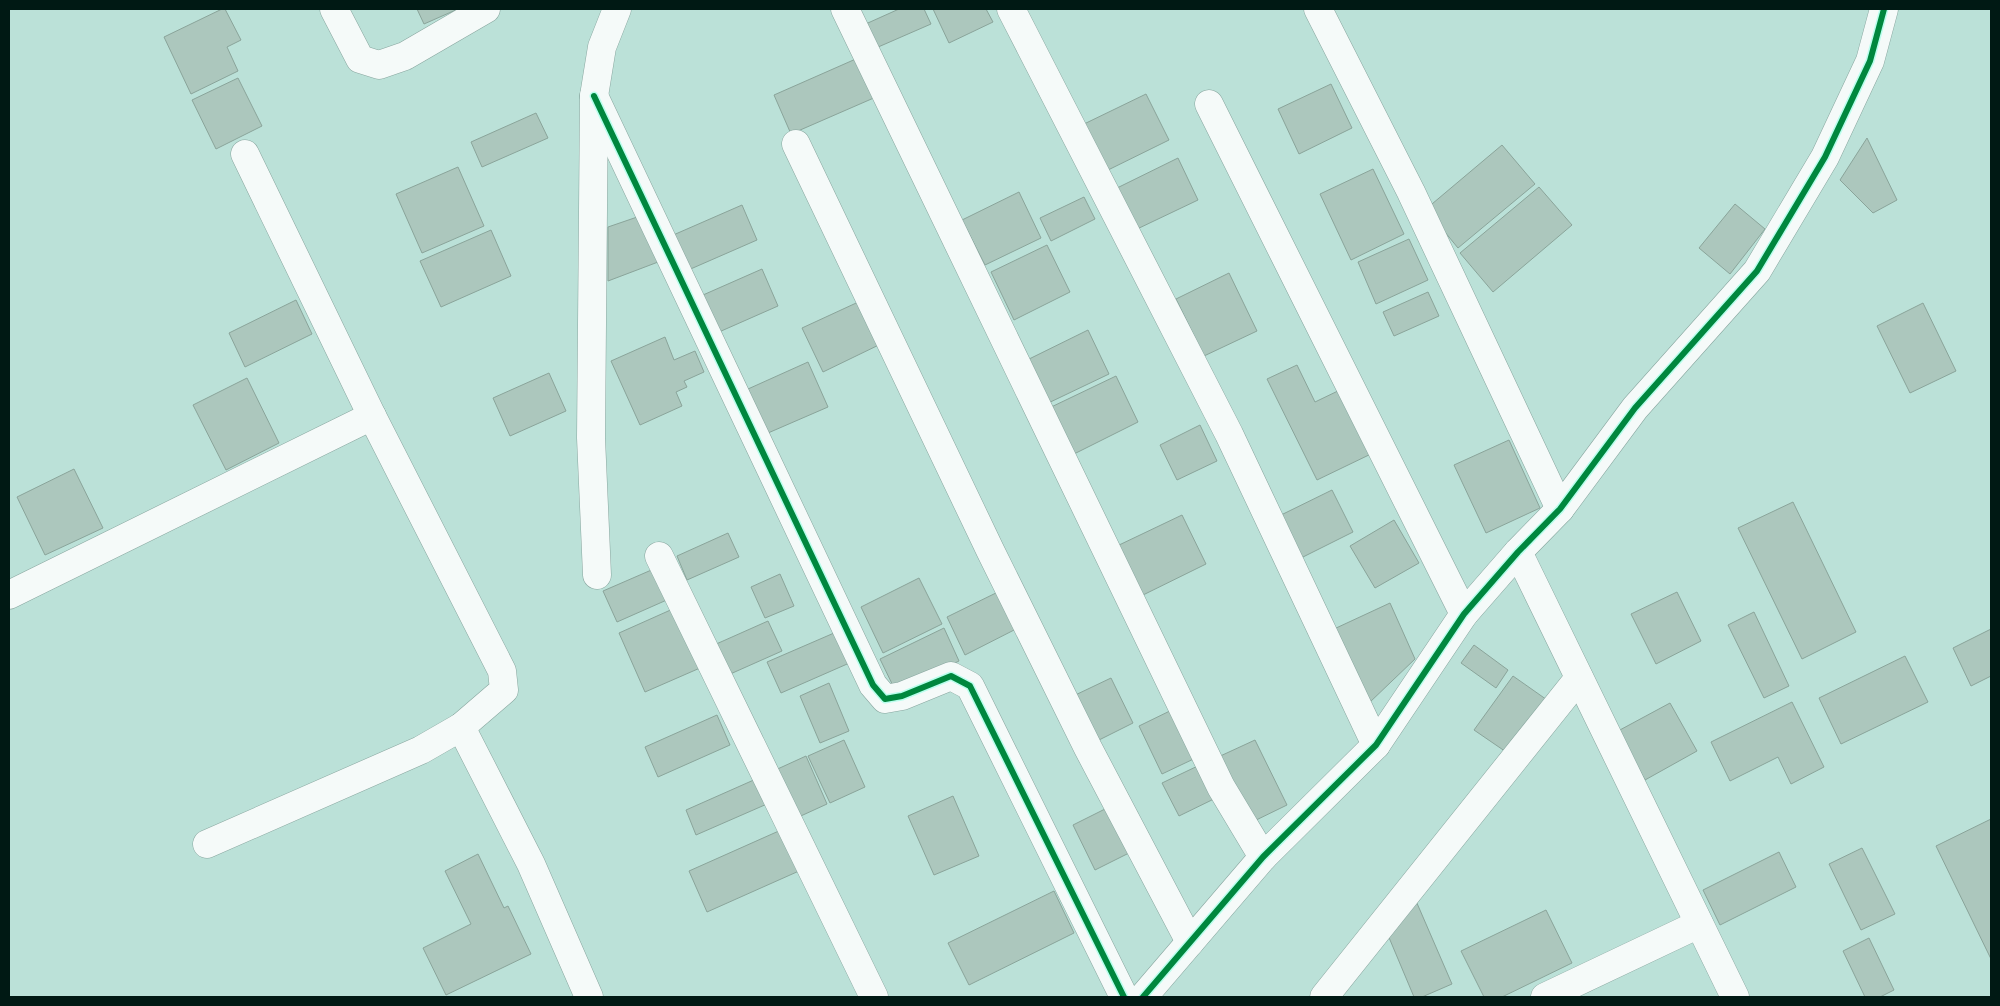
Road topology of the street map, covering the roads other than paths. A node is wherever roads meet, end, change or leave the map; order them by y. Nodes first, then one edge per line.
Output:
1 (334, 9) edge
2 (486, 9) edge
3 (617, 9) edge
4 (845, 9) edge
5 (1011, 9) edge
6 (1318, 9) edge
7 (1884, 9) edge
8 (594, 96) junction
9 (1209, 104) dead end
10 (796, 144) dead end
11 (246, 154) dead end
12 (372, 416) junction
13 (1560, 509) junction
14 (1518, 552) junction
15 (659, 556) dead end
16 (597, 575) dead end
17 (9, 595) edge
18 (1464, 614) junction
19 (1579, 678) junction
20 (461, 727) junction
21 (1376, 745) junction
22 (207, 844) dead end
23 (1263, 857) junction
24 (1699, 924) junction
25 (1190, 942) junction
26 (589, 997) edge
27 (874, 997) edge
28 (1124, 997) edge
29 (1143, 997) edge
30 (1324, 997) edge
31 (1545, 997) edge
32 (1735, 997) edge

1 - 2 street
3 - 8 street
4 - 23 street
5 - 21 street
6 - 13 street
7 - 13 street
8 - 16 street
8 - 28 street
9 - 18 street
10 - 25 street
11 - 12 street
12 - 17 street
12 - 20 street
13 - 14 street
14 - 18 street
14 - 19 street
15 - 27 street
18 - 21 street
19 - 24 street
19 - 30 street
20 - 22 street
20 - 26 street
21 - 23 street
23 - 25 street
24 - 31 street
24 - 32 street
25 - 29 street

